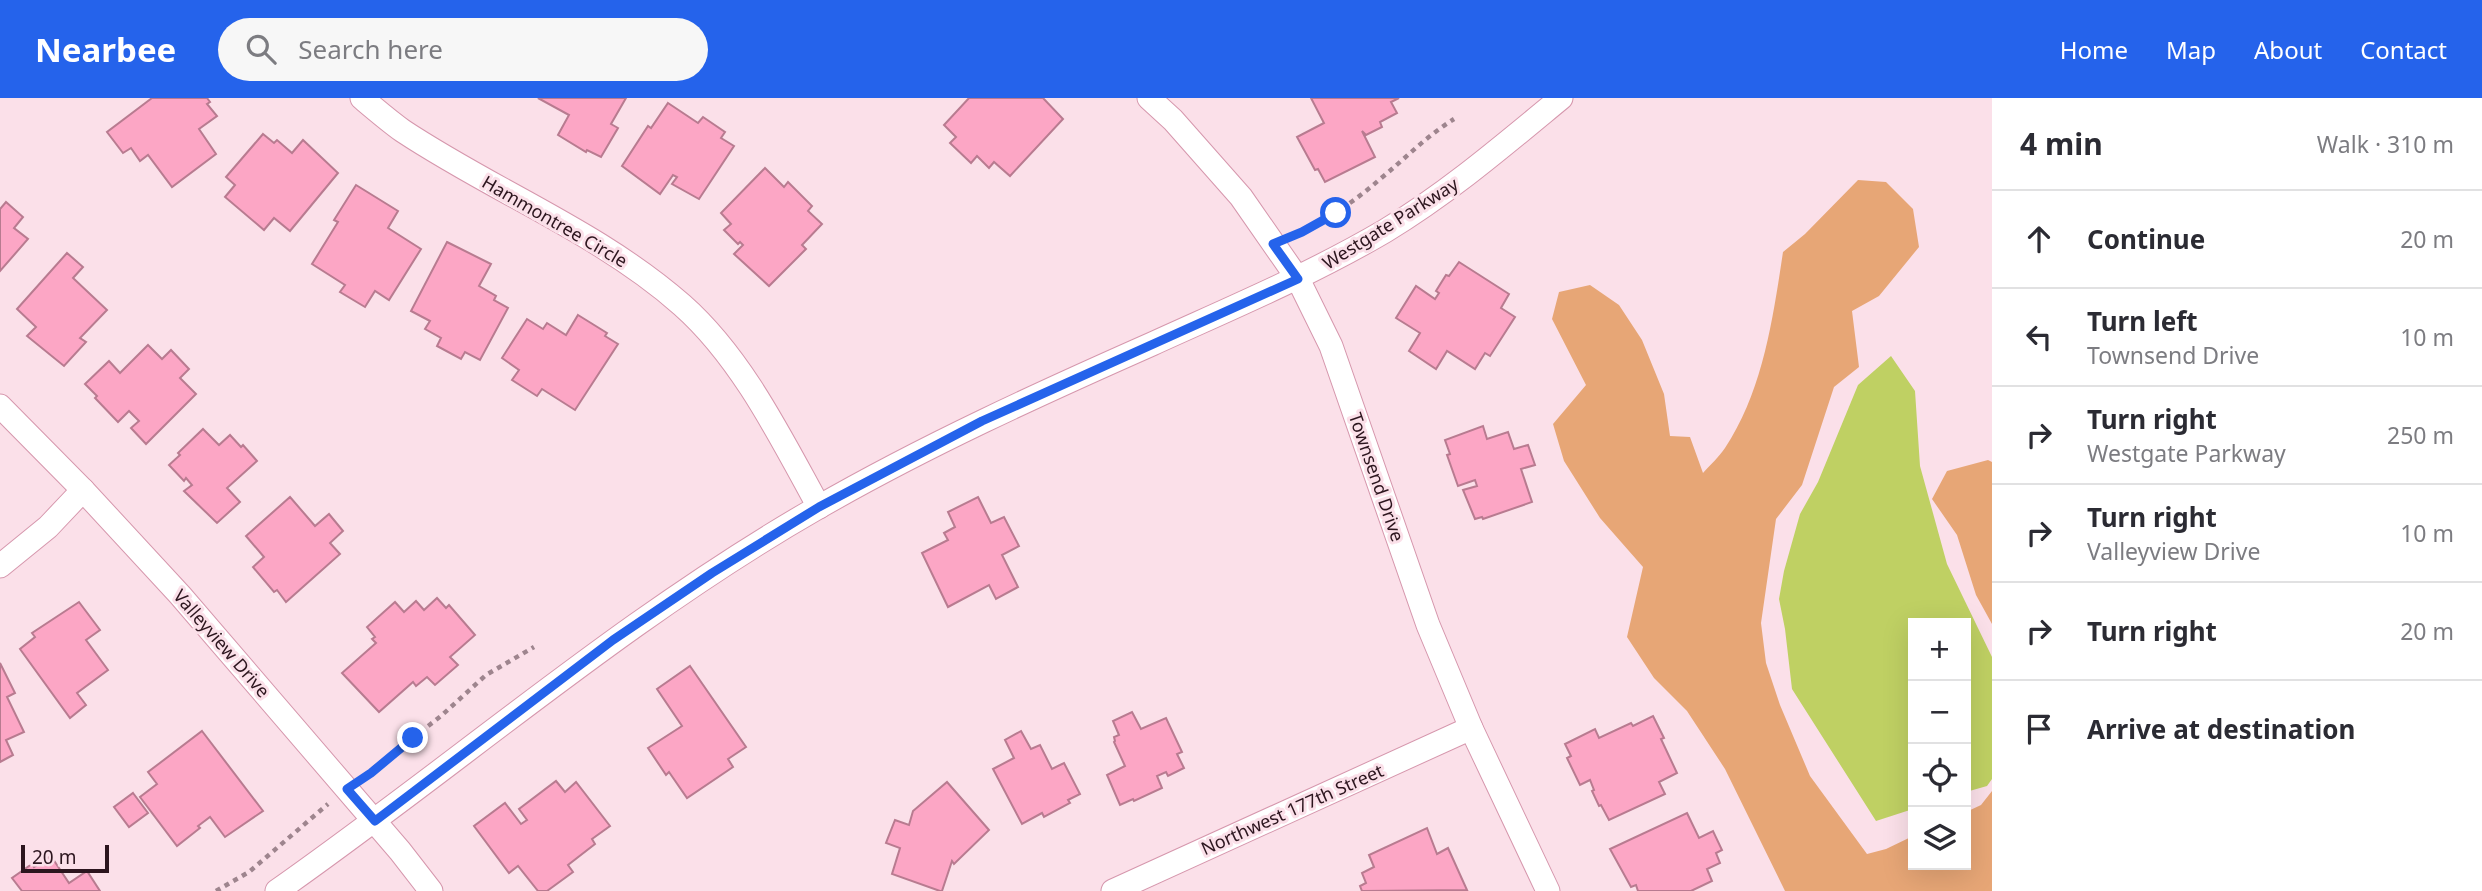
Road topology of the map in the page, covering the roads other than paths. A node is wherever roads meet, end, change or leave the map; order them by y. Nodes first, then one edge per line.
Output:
1 (362, 98) edge
2 (1149, 98) edge
3 (1561, 98) edge
4 (1298, 279) junction
5 (0, 406) edge
6 (83, 490) junction
7 (819, 507) junction
8 (0, 566) edge
9 (1471, 728) junction
10 (375, 821) junction
11 (277, 891) edge
12 (431, 891) edge
13 (1113, 891) edge
14 (1548, 891) edge

1 - 7 street, Hammontree Circle
2 - 4 street, Townsend Drive
3 - 4 street, Westgate Parkway
4 - 7 street, Westgate Parkway
4 - 9 street, Townsend Drive
5 - 6 street, Valleyview Drive
6 - 8 street
6 - 10 street, Valleyview Drive
7 - 10 street, Westgate Parkway
9 - 13 street, Northwest 177th Street
9 - 14 street, Townsend Drive
10 - 11 street, Westgate Parkway
10 - 12 street, Valleyview Drive

